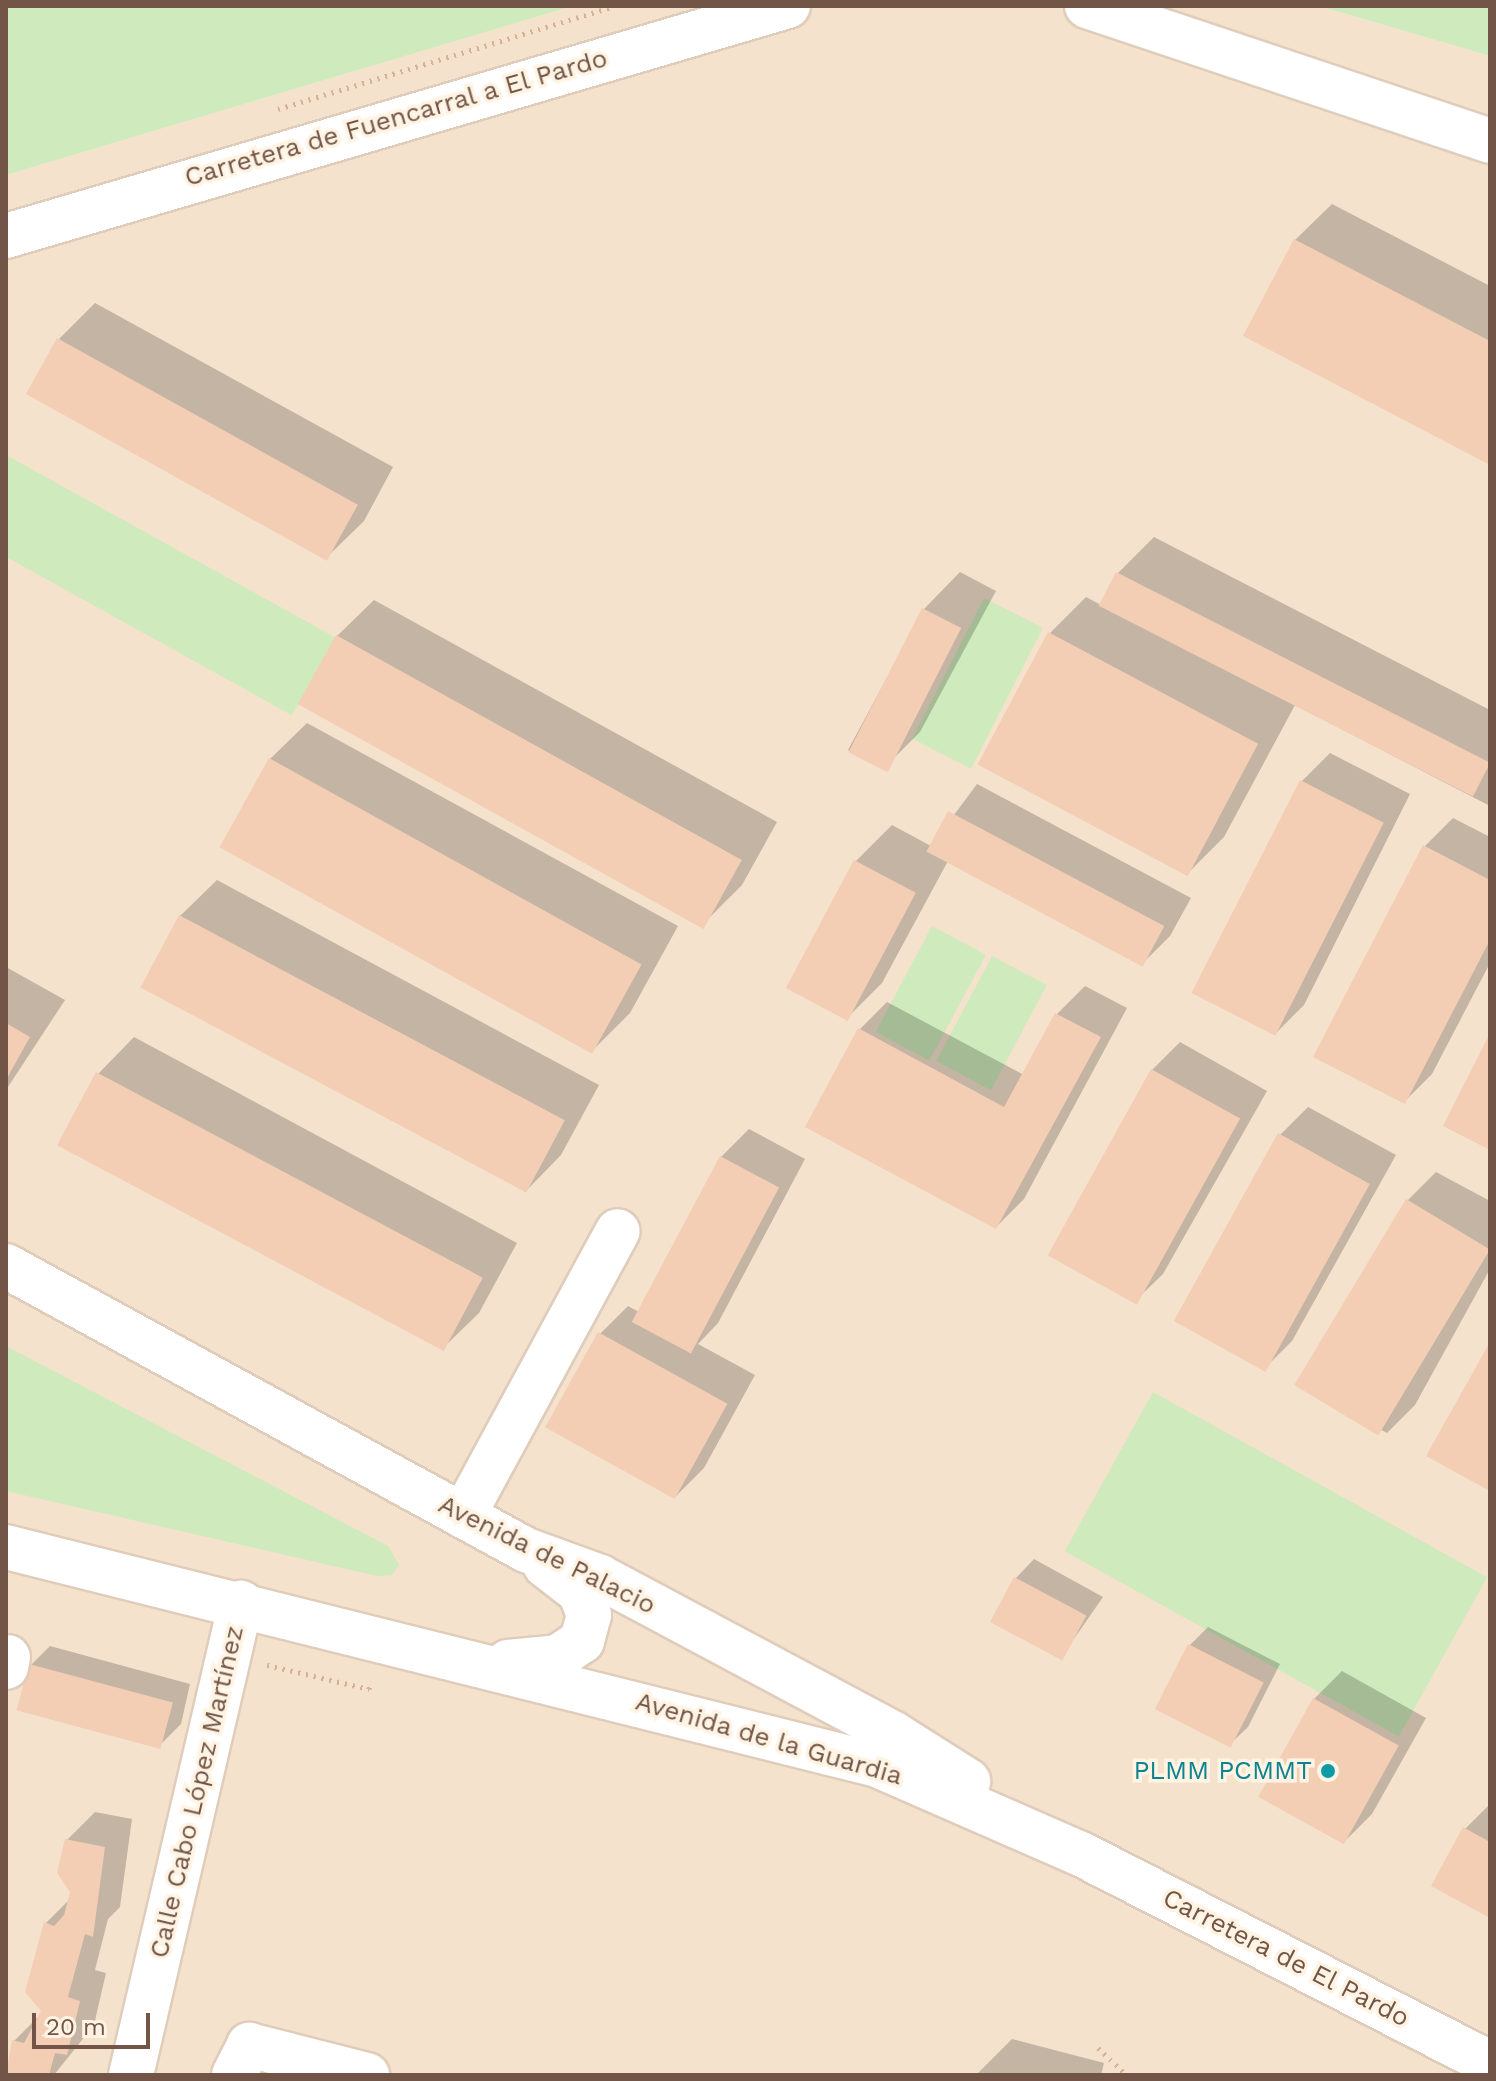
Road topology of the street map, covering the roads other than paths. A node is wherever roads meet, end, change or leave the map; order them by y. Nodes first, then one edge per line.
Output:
1 (788, 6) edge
2 (1087, 6) edge
3 (1490, 141) edge
4 (6, 236) edge
5 (618, 1231) dead end
6 (6, 1266) edge
7 (463, 1516) junction
8 (6, 1547) edge
9 (526, 1550) junction
10 (241, 1603) junction
11 (494, 1664) junction
12 (1081, 1854) junction
13 (1490, 2063) edge
14 (131, 2075) edge
15 (234, 2075) edge
16 (367, 2075) edge

1 - 4 street, Carretera de Fuencarral a El Pardo
2 - 3 street
5 - 7 street
6 - 7 street, Avenida de Palacio
7 - 9 street, Avenida de Palacio
8 - 10 street, Avenida de la Guardia
9 - 11 street, Avenida de la Guardia
9 - 12 street, Avenida de Palacio
10 - 11 street, Avenida de la Guardia
10 - 14 street, Calle Cabo López Martínez
11 - 12 street, Avenida de la Guardia
12 - 13 street, Carretera de El Pardo
15 - 16 street

